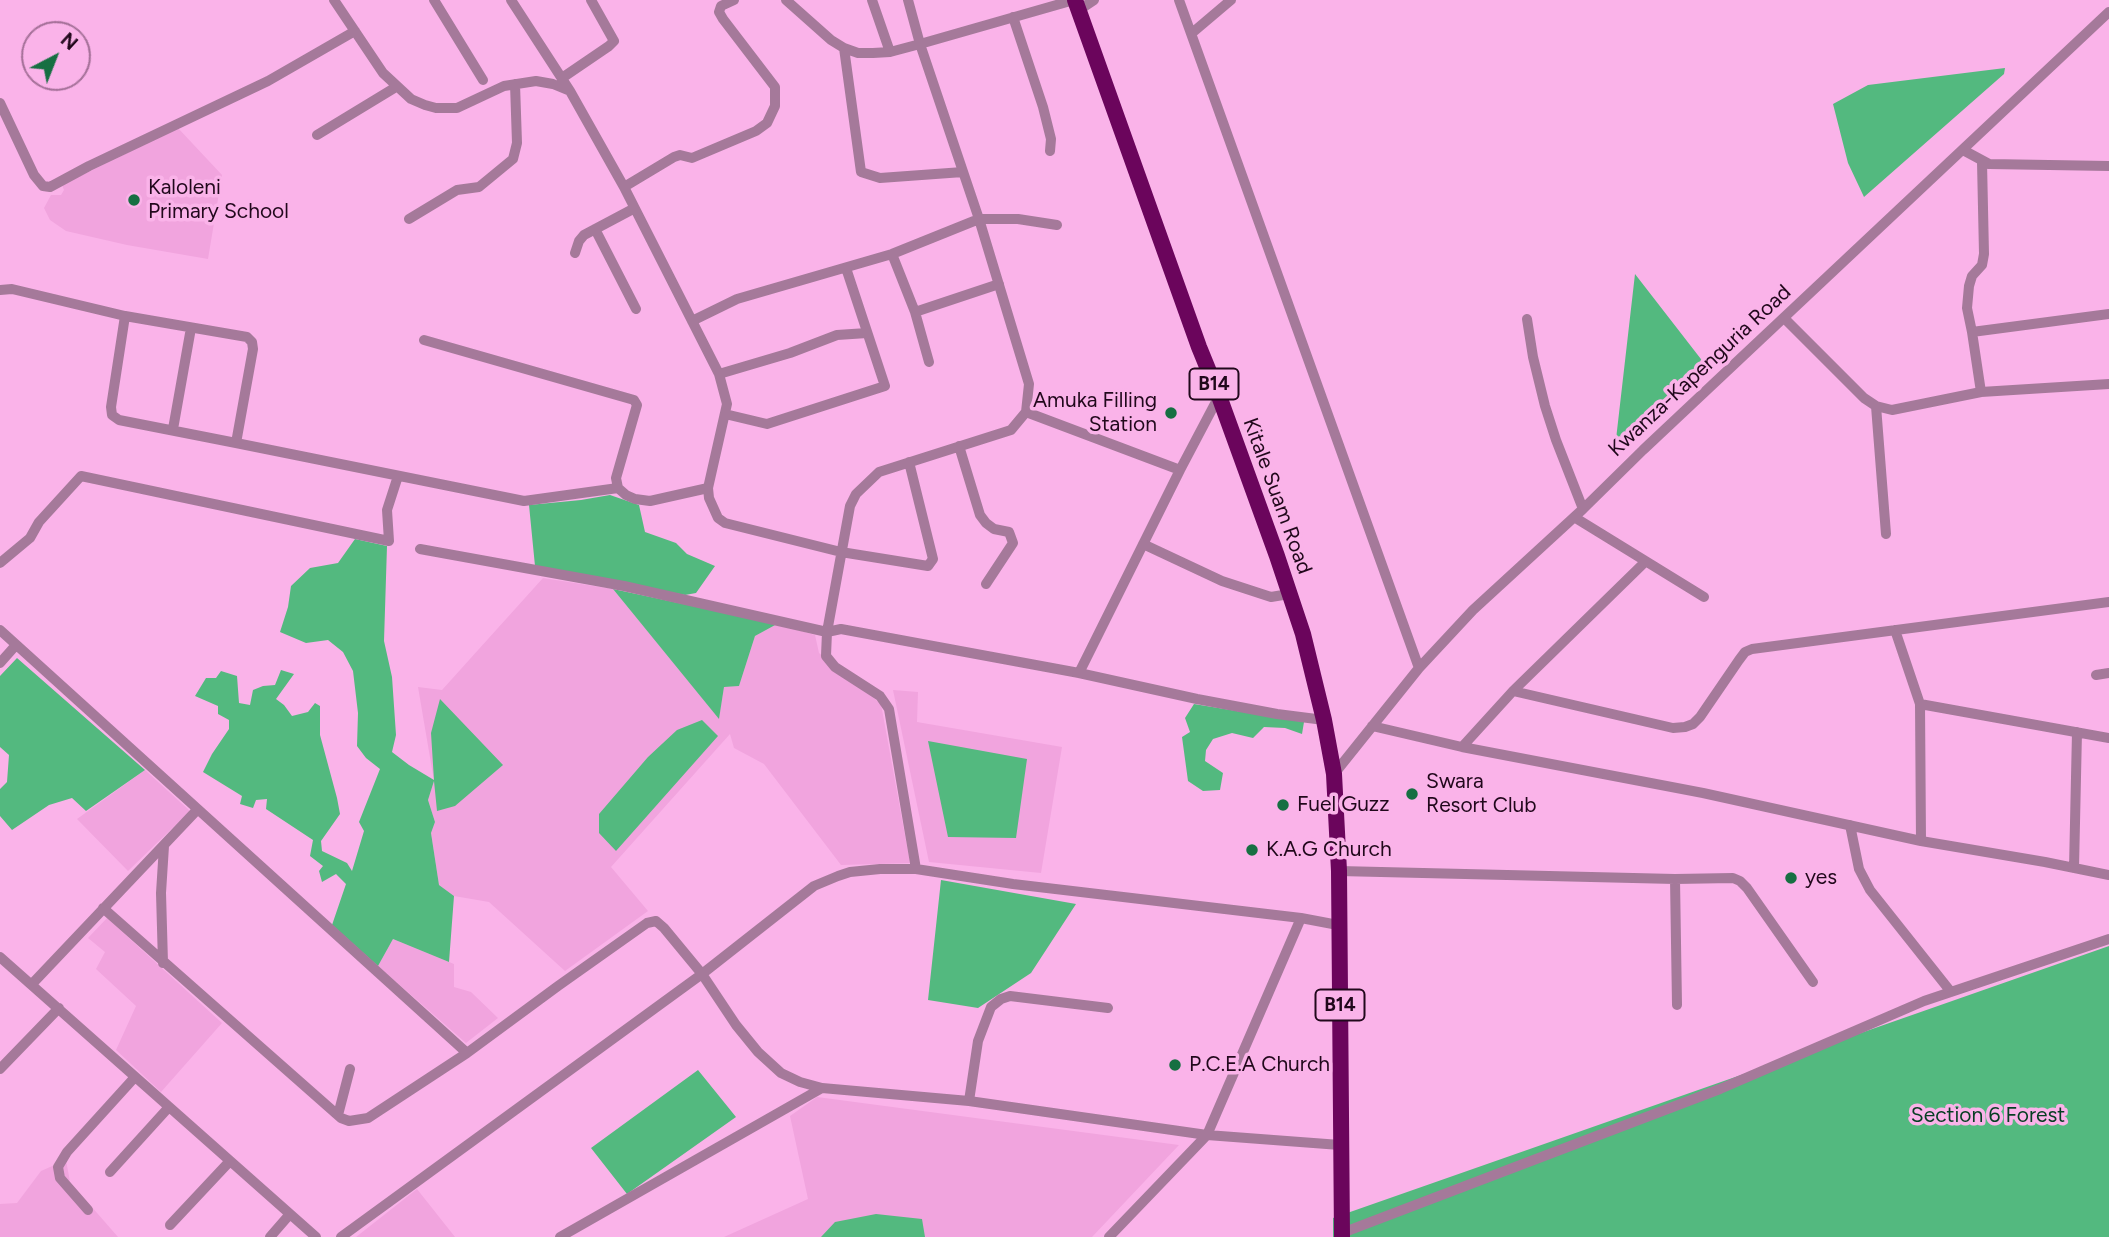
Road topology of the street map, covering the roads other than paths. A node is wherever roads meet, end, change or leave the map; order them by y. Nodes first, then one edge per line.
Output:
1 (334, 0) edge
2 (434, 0) edge
3 (511, 0) edge
4 (591, 0) edge
5 (786, 0) edge
6 (872, 0) edge
7 (908, 0) edge
8 (1094, 0) edge
9 (1179, 0) edge
10 (1231, 0) edge
11 (728, 1) edge
12 (1076, 3) edge
13 (796, 5) edge
14 (2109, 12) edge
15 (1013, 18) junction
16 (355, 31) junction
17 (1192, 33) junction
18 (920, 44) junction
19 (844, 48) junction
20 (890, 52) junction
21 (562, 78) junction
22 (483, 80) dead end
23 (515, 84) junction
24 (396, 86) junction
25 (570, 91) junction
26 (0, 103) edge
27 (317, 135) dead end
28 (1963, 150) junction
29 (1050, 151) dead end
30 (1982, 162) junction
31 (2109, 166) edge
32 (963, 172) junction
33 (624, 187) junction
34 (633, 209) junction
35 (409, 219) dead end
36 (979, 219) junction
37 (1057, 225) dead end
38 (595, 229) junction
39 (575, 253) dead end
40 (892, 254) junction
41 (846, 268) junction
42 (999, 284) junction
43 (0, 290) edge
44 (636, 309) dead end
45 (915, 312) junction
46 (2109, 314) edge
47 (125, 316) junction
48 (1784, 318) junction
49 (1527, 320) dead end
50 (692, 321) junction
51 (191, 328) junction
52 (1972, 332) junction
53 (867, 333) junction
54 (424, 340) dead end
55 (929, 362) dead end
56 (719, 374) junction
57 (2109, 384) edge
58 (1981, 392) junction
59 (1219, 397) junction
60 (1876, 405) junction
61 (1026, 412) junction
62 (725, 414) junction
63 (173, 429) junction
64 (236, 443) junction
65 (959, 446) junction
66 (909, 462) junction
67 (1180, 470) junction
68 (398, 476) junction
69 (618, 488) junction
70 (708, 488) junction
71 (1579, 513) junction
72 (1886, 534) dead end
73 (1143, 544) junction
74 (420, 549) dead end
75 (841, 552) junction
76 (1645, 562) junction
77 (0, 563) edge
78 (986, 584) dead end
79 (1289, 594) junction
80 (1704, 597) dead end
81 (2109, 602) edge
82 (0, 630) edge
83 (1895, 630) junction
84 (827, 632) junction
85 (16, 645) junction
86 (0, 663) edge
87 (1419, 668) junction
88 (1079, 673) junction
89 (2109, 673) edge
90 (2096, 675) dead end
91 (1513, 691) junction
92 (1920, 704) junction
93 (1324, 720) junction
94 (1373, 726) junction
95 (2077, 732) junction
96 (2109, 738) edge
97 (1462, 747) junction
98 (1334, 774) junction
99 (197, 810) junction
100 (1850, 825) junction
101 (1921, 841) junction
102 (164, 846) junction
103 (2074, 868) junction
104 (916, 869) junction
105 (1339, 871) junction
106 (2109, 875) edge
107 (1675, 879) junction
108 (103, 908) junction
109 (1301, 918) junction
110 (1338, 925) junction
111 (2109, 939) edge
112 (2, 962) edge
113 (163, 962) junction
114 (702, 974) junction
115 (1813, 982) dead end
116 (32, 984) junction
117 (1951, 992) junction
118 (1676, 1005) dead end
119 (1108, 1007) dead end
120 (58, 1008) junction
121 (467, 1054) junction
122 (0, 1069) edge
123 (350, 1069) dead end
124 (135, 1077) junction
125 (822, 1088) junction
126 (969, 1101) junction
127 (169, 1107) junction
128 (338, 1115) junction
129 (1207, 1135) junction
130 (1340, 1145) junction
131 (230, 1160) junction
132 (110, 1172) dead end
133 (88, 1210) dead end
134 (290, 1214) junction
135 (170, 1225) dead end
136 (1342, 1235) edge
137 (270, 1237) edge
138 (316, 1237) edge
139 (341, 1237) edge
140 (560, 1237) edge
141 (1109, 1237) edge

1 - 16 street
2 - 22 street
3 - 21 street
4 - 21 street
5 - 13 street
6 - 20 street
7 - 18 street
8 - 12 street
9 - 17 street
10 - 17 street
11 - 33 street
12 - 15 street
12 - 59 highway, Kitale Suam Road / B14
13 - 19 street
14 - 28 street, Kwanza-Kapenguria Road
15 - 18 street
15 - 29 street
16 - 24 street
16 - 26 street
17 - 87 street
18 - 20 street
18 - 32 street
19 - 20 street
19 - 32 street
21 - 25 street
23 - 24 street
23 - 25 street
23 - 35 street
24 - 27 street
25 - 33 street
28 - 30 street
28 - 48 street, Kwanza-Kapenguria Road
30 - 31 street
30 - 52 street
32 - 36 street
33 - 34 street
34 - 38 street
34 - 50 street
36 - 37 street
36 - 40 street
36 - 42 street
38 - 39 street
38 - 44 street
40 - 41 street
40 - 45 street
41 - 50 street
41 - 53 street
42 - 45 street
42 - 61 street
43 - 47 street
45 - 55 street
46 - 52 street
47 - 51 street
47 - 63 street
48 - 60 street
48 - 71 street, Kwanza-Kapenguria Road
49 - 71 street
50 - 56 street
51 - 63 street
51 - 64 street
52 - 58 street
53 - 56 street
53 - 62 street
54 - 69 street
56 - 62 street
57 - 58 street
58 - 60 street
59 - 67 street
59 - 79 highway, Kitale Suam Road / B14
60 - 72 street
61 - 65 street
61 - 67 street
62 - 70 street
63 - 64 street
64 - 68 street
65 - 66 street
65 - 78 street
66 - 75 street
66 - 75 street
67 - 73 street
68 - 69 street
68 - 77 street
69 - 70 street
70 - 75 street
71 - 76 street
71 - 87 street, Kwanza-Kapenguria Road
73 - 79 street
73 - 88 street
74 - 84 street
75 - 84 street
76 - 80 street
76 - 91 street
79 - 93 highway, Kitale Suam Road / B14
81 - 83 street
82 - 85 street
83 - 91 street
83 - 92 street
84 - 88 street
84 - 104 street
85 - 86 street
85 - 99 street
87 - 94 street, Kwanza-Kapenguria Road
88 - 93 street
89 - 90 street
91 - 97 street
92 - 95 street
92 - 101 street
93 - 98 highway, Kitale Suam Road / B14
94 - 97 street
94 - 98 street, Kwanza-Kapenguria Road
95 - 96 street
95 - 103 street
97 - 100 street
98 - 105 highway, B14
99 - 102 street
99 - 121 street
100 - 101 street
100 - 117 street
101 - 103 street
102 - 108 street
102 - 113 street
103 - 106 street
104 - 109 street
104 - 114 street
105 - 107 street
105 - 110 highway, B14
107 - 115 street
107 - 118 street
108 - 113 street
108 - 116 street
109 - 110 street
109 - 129 street
110 - 130 highway, B14
111 - 117 street
112 - 116 street
113 - 128 street
114 - 121 street
114 - 125 street
114 - 139 street
116 - 120 street
117 - 136 street
119 - 126 street
120 - 122 street
120 - 124 street
121 - 128 street
123 - 128 street
124 - 127 street
124 - 133 street
125 - 126 street
125 - 140 street
126 - 129 street
127 - 131 street
127 - 132 street
129 - 130 street
129 - 141 street
130 - 136 highway, B14
131 - 134 street
131 - 135 street
134 - 137 street
134 - 138 street

